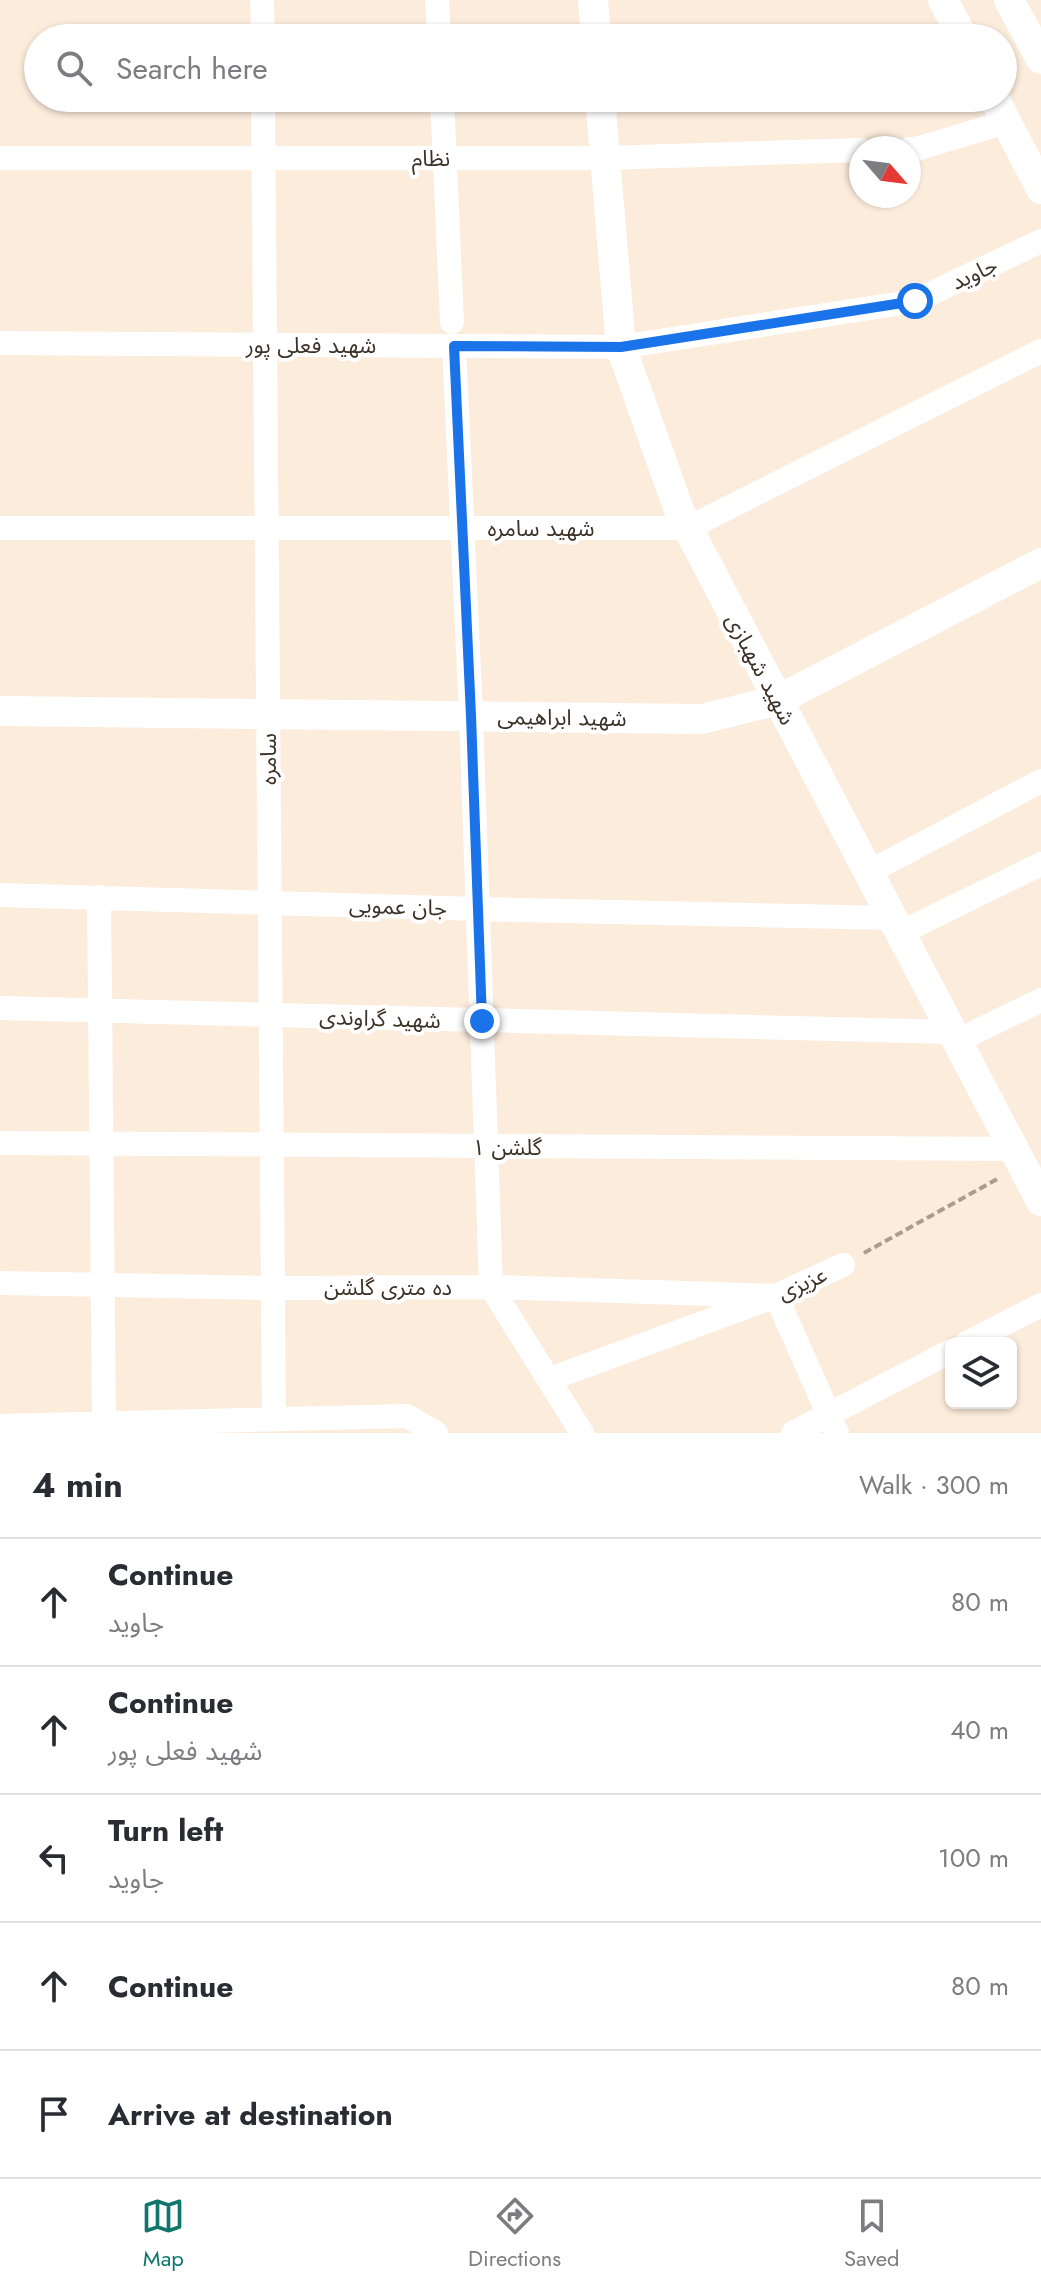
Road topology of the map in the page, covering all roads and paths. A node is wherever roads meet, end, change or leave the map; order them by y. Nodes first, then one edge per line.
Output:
1 (262, 0) edge
2 (437, 0) edge
3 (593, 0) edge
4 (943, 0) edge
5 (1009, 0) edge
6 (263, 24) edge
7 (438, 24) edge
8 (595, 24) edge
9 (956, 24) edge
10 (1041, 59) edge
11 (263, 112) edge
12 (442, 112) edge
13 (601, 112) edge
14 (996, 112) edge
15 (1001, 112) edge
16 (921, 147) edge
17 (849, 150) edge
18 (0, 158) edge
19 (263, 158) junction
20 (444, 158) junction
21 (605, 158) junction
22 (1041, 189) edge
23 (1041, 241) edge
24 (453, 334) junction
25 (0, 343) edge
26 (265, 345) junction
27 (621, 347) junction
28 (1041, 351) edge
29 (0, 528) edge
30 (266, 528) junction
31 (462, 528) junction
32 (688, 528) junction
33 (1041, 563) edge
34 (778, 700) junction
35 (0, 711) edge
36 (268, 714) junction
37 (471, 716) junction
38 (1041, 781) edge
39 (1041, 864) edge
40 (869, 872) junction
41 (0, 895) edge
42 (99, 897) junction
43 (269, 902) junction
44 (478, 909) junction
45 (896, 925) junction
46 (1041, 1000) edge
47 (0, 1008) edge
48 (100, 1010) junction
49 (270, 1015) junction
50 (482, 1021) junction
51 (955, 1036) junction
52 (0, 1143) edge
53 (101, 1144) junction
54 (271, 1145) junction
55 (487, 1147) junction
56 (1026, 1157) edge
57 (1041, 1201) edge
58 (843, 1265) joint
59 (0, 1283) edge
60 (102, 1285) junction
61 (491, 1287) junction
62 (273, 1288) junction
63 (776, 1296) junction
64 (1041, 1305) edge
65 (979, 1337) edge
66 (945, 1355) edge
67 (550, 1379) junction
68 (274, 1419) junction
69 (390, 1422) edge
70 (104, 1423) junction
71 (832, 1424) edge
72 (0, 1426) edge
73 (436, 1433) edge
74 (582, 1433) edge
75 (793, 1433) edge

1 - 6 street
2 - 7 street
3 - 8 street
4 - 9 street
5 - 10 street
11 - 19 street, سامره
12 - 20 street
13 - 21 street, شهید شهبازی
14 - 16 street
15 - 22 street
17 - 21 street, نظام
18 - 19 street, نظام
19 - 20 street, نظام
19 - 26 street, سامره
20 - 21 street, نظام
20 - 24 street
21 - 27 street, شهید شهبازی
23 - 27 street, جاوید
24 - 26 street, شهید فعلی پور
24 - 27 street, شهید فعلی پور
24 - 31 street
25 - 26 street, شهید فعلی پور
26 - 30 street, سامره
27 - 32 street, شهید شهبازی
28 - 32 street, شهید سامره
29 - 30 street, شهید سامره
30 - 31 street, شهید سامره
30 - 36 street, سامره
31 - 32 street, شهید سامره
31 - 37 street
32 - 34 street, شهید شهبازی
33 - 34 street, شهید ابراهیمی
34 - 37 street, شهید ابراهیمی
34 - 40 street, شهید شهبازی
35 - 36 street, شهید ابراهیمی
36 - 37 street, شهید ابراهیمی
36 - 43 street, سامره
37 - 44 street
38 - 40 street
39 - 45 street
40 - 45 street, شهید شهبازی
41 - 42 street, جان عمویی
42 - 43 street, جان عمویی
42 - 48 street
43 - 44 street, جان عمویی
43 - 49 street, سامره
44 - 45 street, جان عمویی
44 - 50 street
45 - 51 street, شهید شهبازی
46 - 51 street
47 - 48 street, شهید گراوندی
48 - 49 street, شهید گراوندی
48 - 53 street
49 - 50 street, شهید گراوندی
49 - 54 street, سامره
50 - 51 street, شهید گراوندی
50 - 55 street
51 - 56 street, شهید شهبازی
52 - 53 street, گلشن ۱
53 - 54 street, گلشن ۱
53 - 60 street
54 - 55 street, گلشن ۱
54 - 62 street, سامره
55 - 56 street, گلشن ۱
55 - 61 street
56 - 57 street, شهید شهبازی
56 - 58 path, عزیزی
58 - 63 street, عزیزی
59 - 60 street, ده متری گلشن
60 - 62 street, ده متری گلشن
60 - 70 street
61 - 62 street, ده متری گلشن
61 - 63 street, ده متری گلشن
61 - 67 street
62 - 68 street, سامره
63 - 67 street, عزیزی
63 - 71 street
64 - 65 street
66 - 71 street
67 - 74 street
68 - 69 street
68 - 70 street
69 - 73 street
70 - 72 street
71 - 75 street

